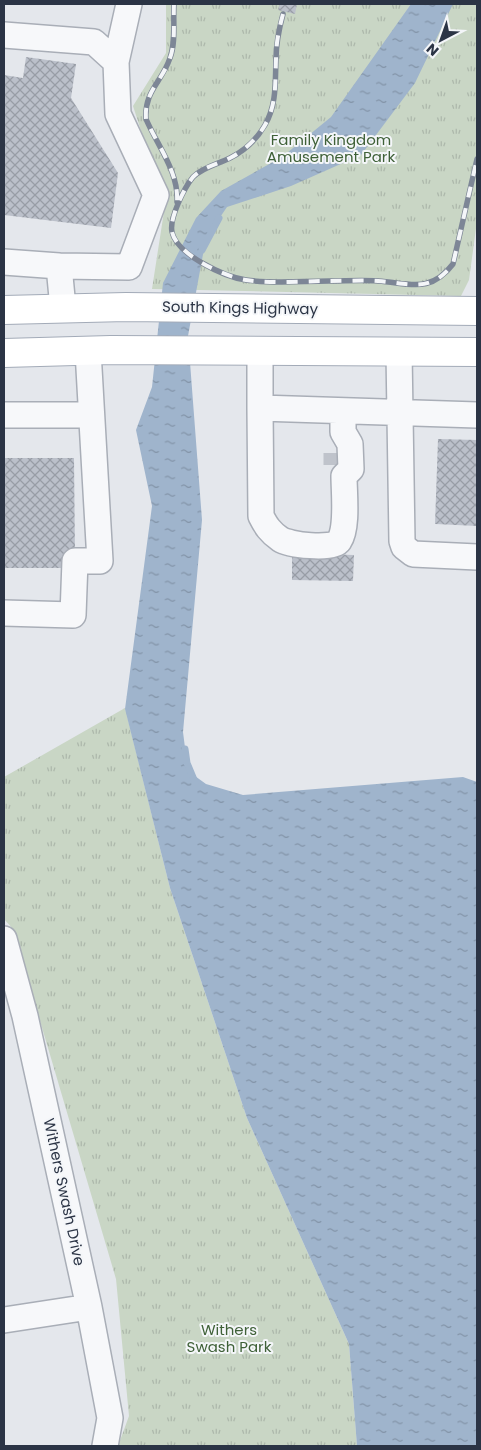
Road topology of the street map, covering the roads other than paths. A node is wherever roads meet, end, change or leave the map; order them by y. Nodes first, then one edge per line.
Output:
1 (129, 4) edge
2 (4, 35) edge
3 (116, 62) junction
4 (4, 262) edge
5 (59, 266) junction
6 (63, 308) junction
7 (4, 310) edge
8 (477, 311) edge
9 (99, 351) junction
10 (248, 351) junction
11 (399, 352) junction
12 (477, 352) edge
13 (4, 353) edge
14 (260, 408) junction
15 (400, 412) junction
16 (4, 415) edge
17 (91, 415) junction
18 (477, 415) edge
19 (340, 447) junction
20 (477, 556) edge
21 (4, 613) edge
22 (4, 939) edge
23 (89, 1307) junction
24 (4, 1320) edge
25 (106, 1446) edge

1 - 3 street
2 - 3 street
3 - 5 street
4 - 5 street
5 - 6 street
6 - 7 main road, South Kings Highway
6 - 8 main road, South Kings Highway
9 - 10 main road
9 - 13 main road
9 - 17 street
10 - 11 main road
10 - 14 street
11 - 12 main road
11 - 15 street
14 - 19 street
14 - 19 street
15 - 18 street
15 - 19 street
15 - 20 street
16 - 17 street
17 - 21 street
22 - 23 street, Withers Swash Drive
23 - 24 street
23 - 25 street, Withers Swash Drive

